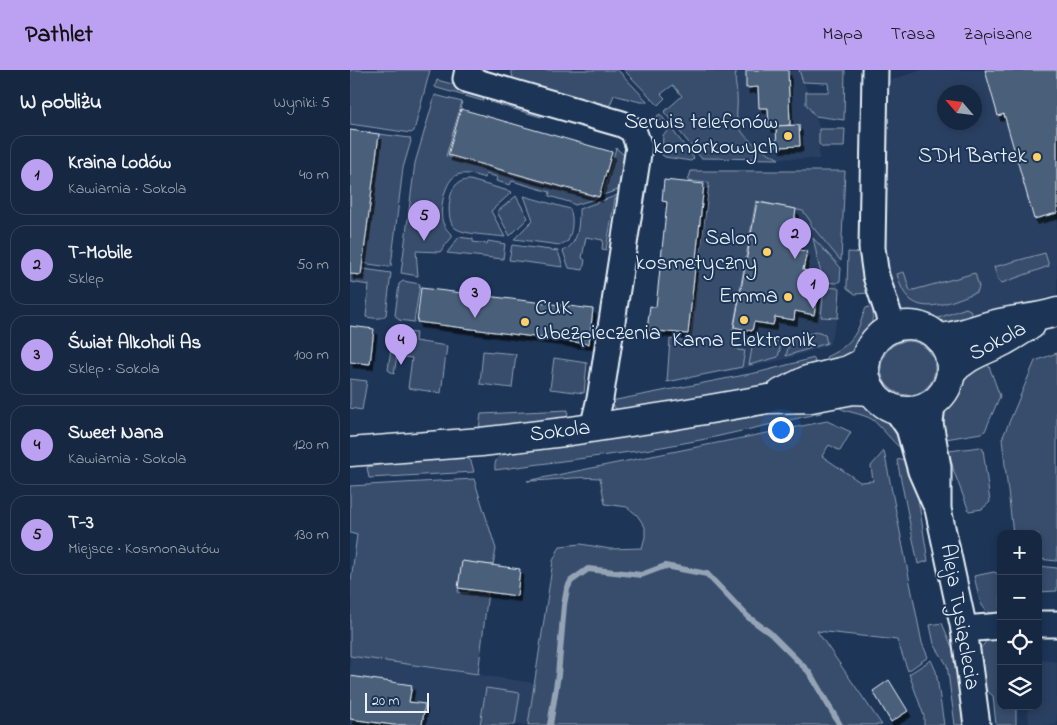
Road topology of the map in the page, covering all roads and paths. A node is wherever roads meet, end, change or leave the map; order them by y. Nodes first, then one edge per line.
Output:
1 (468, 70) edge
2 (875, 70) edge
3 (1052, 313) edge
4 (893, 328) junction
5 (939, 338) junction
6 (866, 361) junction
7 (951, 373) junction
8 (872, 391) junction
9 (768, 399) junction
10 (932, 404) junction
11 (896, 409) junction
12 (593, 428) junction
13 (350, 452) edge
14 (938, 509) junction
15 (1042, 624) edge
16 (1057, 624) edge
17 (997, 626) edge
18 (964, 629) junction
19 (977, 725) edge

1 - 12 street
2 - 4 street
3 - 5 street, Sokola
3 - 7 street, Sokola
4 - 5 street
4 - 6 street
5 - 7 street
6 - 8 street
6 - 9 street, Sokola
7 - 10 street
8 - 9 street, Sokola
8 - 11 street
9 - 12 street, Sokola
10 - 11 street
10 - 14 street, Aleja Tysiąclecia
11 - 14 street, Aleja Tysiąclecia
12 - 13 street, Sokola
14 - 18 street, Aleja Tysiąclecia
15 - 16 street
17 - 18 street
18 - 19 street, Aleja Tysiąclecia

